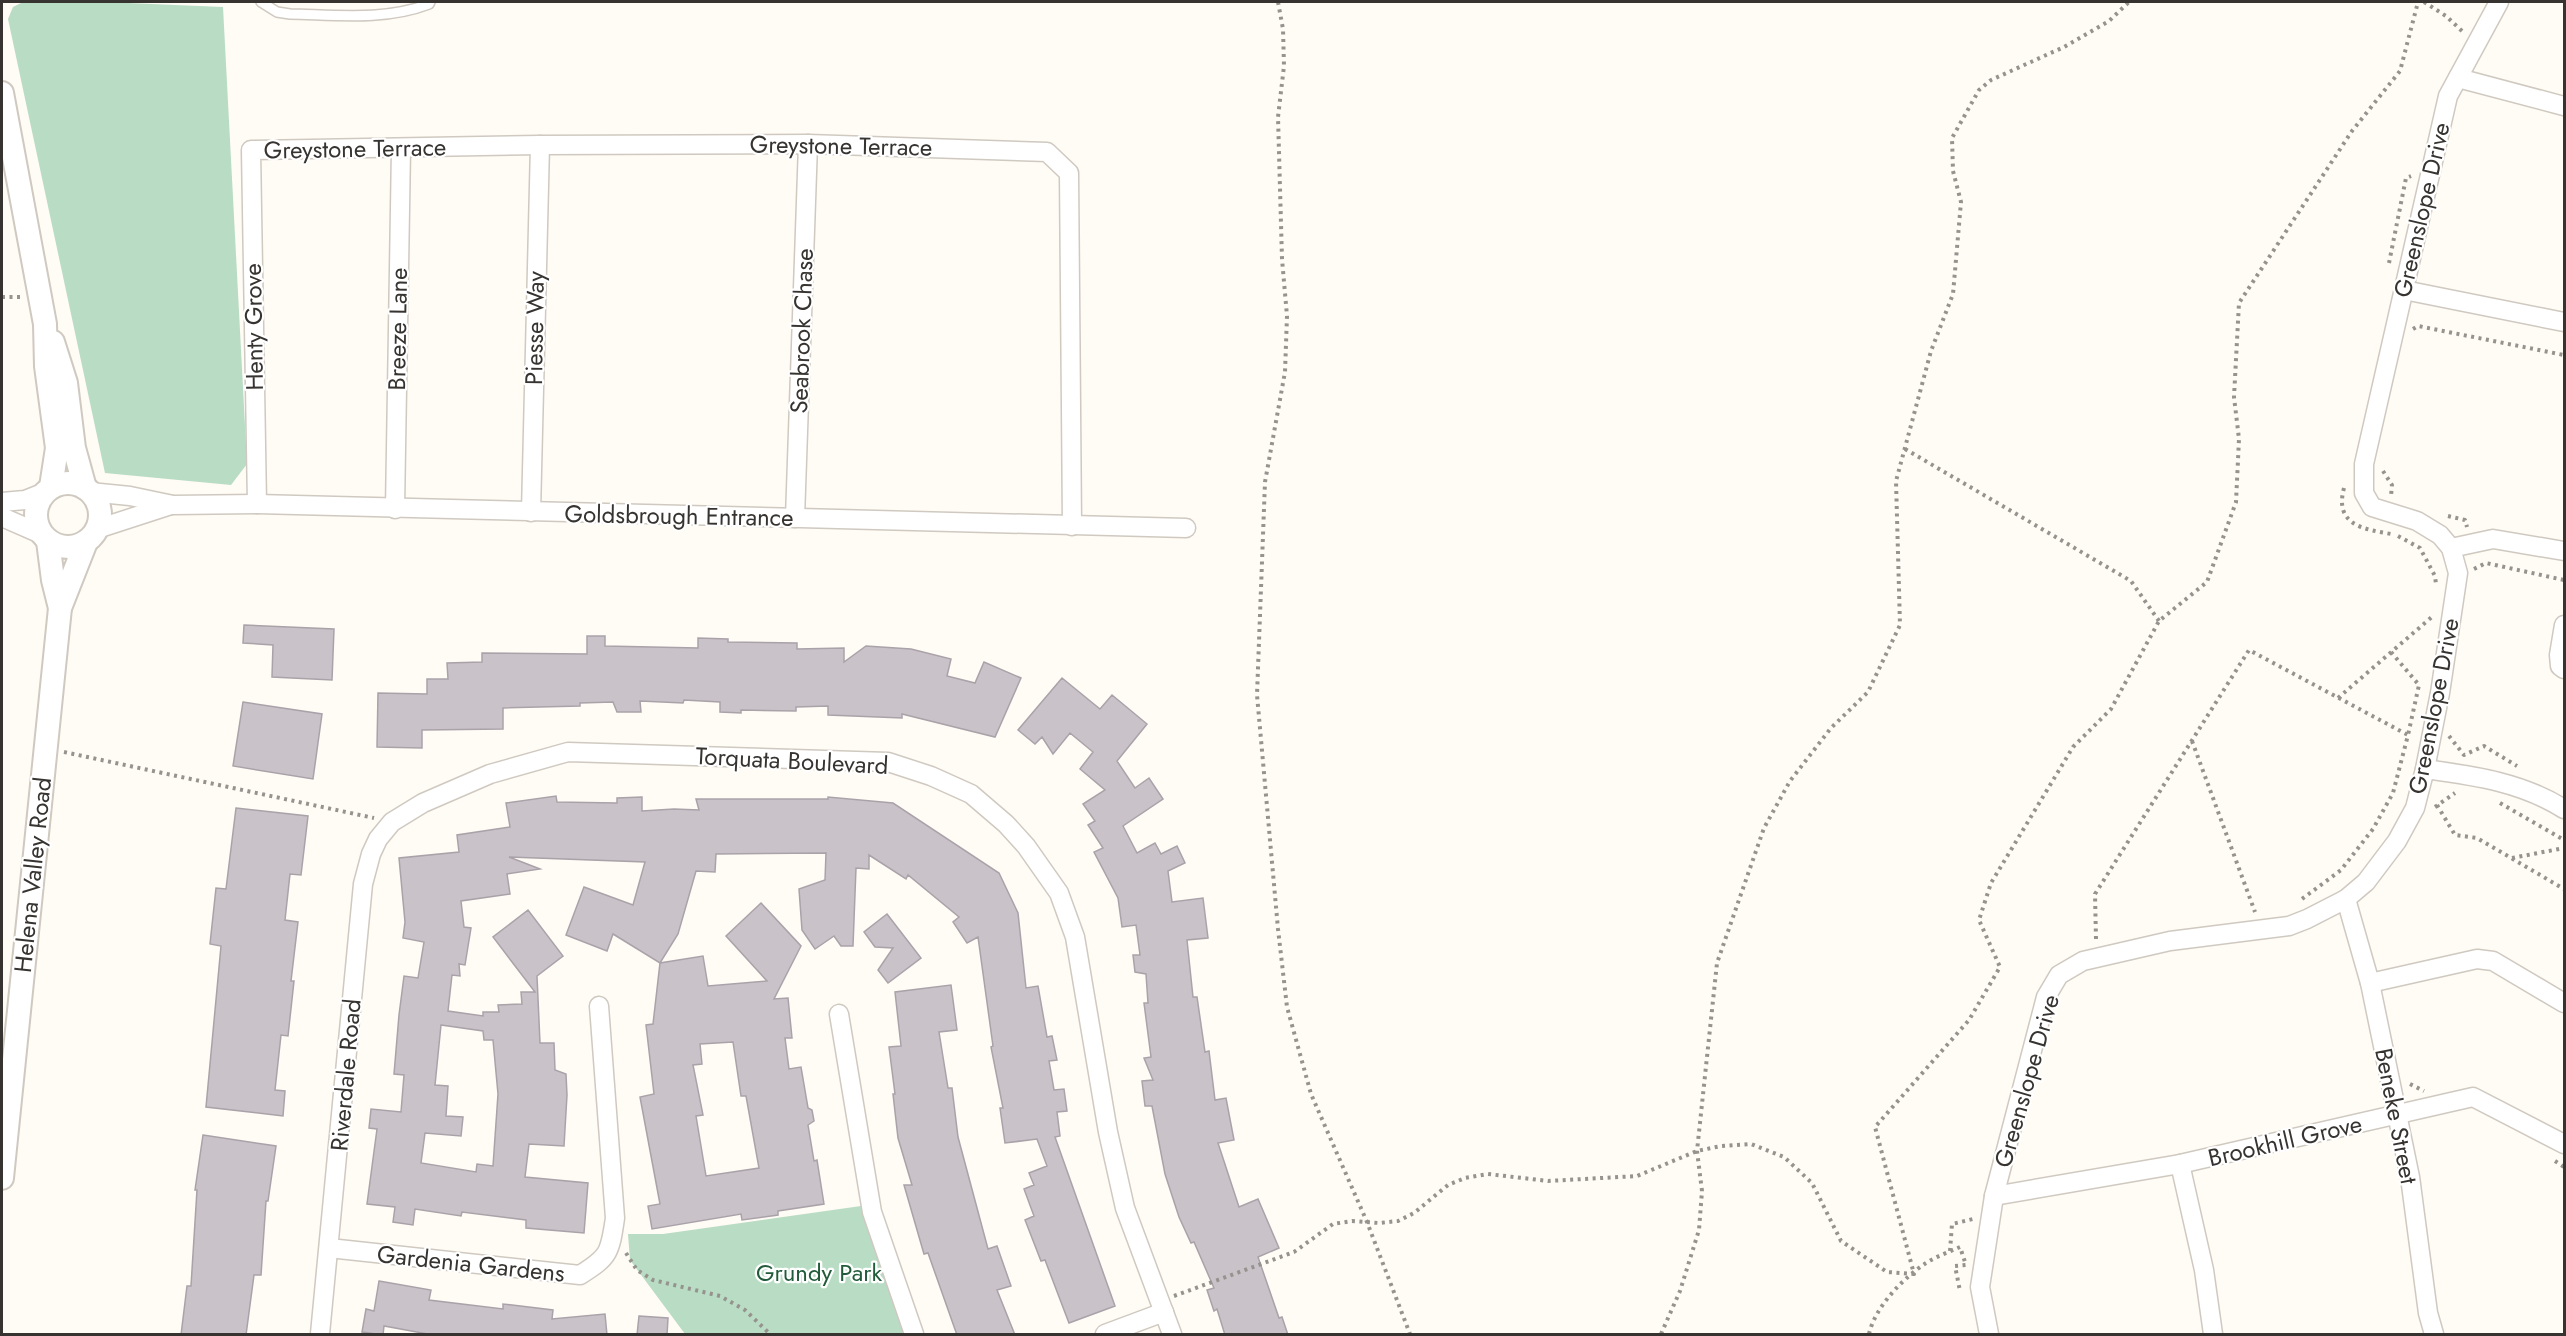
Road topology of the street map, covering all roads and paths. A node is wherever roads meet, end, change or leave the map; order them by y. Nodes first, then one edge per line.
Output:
1 (261, 2) edge
2 (430, 2) edge
3 (1278, 2) edge
4 (2129, 2) edge
5 (2418, 2) edge
6 (2424, 2) edge
7 (2499, 2) edge
8 (2476, 43) junction
9 (2458, 78) junction
10 (2, 93) edge
11 (2565, 106) edge
12 (808, 144) junction
13 (540, 145) junction
14 (401, 149) junction
15 (251, 150) joint
16 (2404, 290) junction
17 (2565, 322) edge
18 (45, 324) junction
19 (2411, 330) dead end
20 (2565, 354) edge
21 (1905, 449) junction
22 (2378, 463) dead end
23 (48, 490) junction
24 (88, 490) junction
25 (2390, 498) dead end
26 (2, 502) edge
27 (257, 504) junction
28 (173, 505) junction
29 (394, 509) junction
30 (531, 512) junction
31 (2442, 515) dead end
32 (2, 517) edge
33 (795, 518) junction
34 (1072, 526) junction
35 (1186, 528) dead end
36 (92, 536) junction
37 (44, 537) junction
38 (2473, 543) junction
39 (2451, 548) junction
40 (2565, 550) edge
41 (2481, 566) junction
42 (2469, 572) dead end
43 (2565, 580) edge
44 (60, 608) junction
45 (2159, 621) junction
46 (2565, 625) edge
47 (2391, 652) dead end
48 (2565, 669) edge
49 (2446, 732) dead end
50 (2408, 735) junction
51 (2192, 741) junction
52 (47, 748) junction
53 (2425, 769) junction
54 (2524, 770) dead end
55 (2396, 782) junction
56 (2463, 788) dead end
57 (2420, 789) junction
58 (2496, 800) dead end
59 (2437, 805) junction
60 (2565, 809) edge
61 (2431, 814) dead end
62 (392, 822) junction
63 (2565, 840) edge
64 (2565, 848) edge
65 (2511, 858) junction
66 (2565, 890) edge
67 (2346, 899) junction
68 (2297, 903) dead end
69 (2265, 910) dead end
70 (2255, 912) junction
71 (2244, 914) dead end
72 (2107, 937) dead end
73 (2096, 939) junction
74 (2096, 958) junction
75 (2370, 983) junction
76 (2565, 1003) edge
77 (598, 1006) dead end
78 (839, 1014) dead end
79 (2406, 1083) dead end
80 (2427, 1108) junction
81 (2396, 1116) junction
82 (2565, 1144) edge
83 (1697, 1151) junction
84 (2554, 1161) dead end
85 (2180, 1164) junction
86 (2565, 1167) edge
87 (2, 1178) edge
88 (1994, 1196) junction
89 (1366, 1222) junction
90 (612, 1245) junction
91 (329, 1248) junction
92 (1914, 1274) junction
93 (1962, 1300) dead end
94 (1162, 1307) junction
95 (320, 1335) edge
96 (770, 1335) edge
97 (914, 1335) edge
98 (1105, 1335) edge
99 (1172, 1335) edge
100 (1410, 1335) edge
101 (1661, 1335) edge
102 (1869, 1335) edge
103 (1989, 1335) edge
104 (2213, 1335) edge
105 (2434, 1335) edge

1 - 2 lane
3 - 89 path
4 - 21 path
5 - 45 path
6 - 8 path
7 - 8 street, Greenslope Drive
8 - 9 street, Greenslope Drive
9 - 11 street
9 - 16 street, Greenslope Drive
10 - 18 street
12 - 13 street, Greystone Terrace
12 - 33 street, Seabrook Chase
12 - 34 street, Greystone Terrace
13 - 14 street, Greystone Terrace
13 - 30 street, Piesse Way
14 - 15 street, Greystone Terrace
14 - 29 street, Breeze Lane
15 - 27 street, Henty Grove
16 - 17 street
16 - 39 street, Greenslope Drive
18 - 23 street
18 - 24 street
19 - 20 path
21 - 45 path
21 - 83 path
22 - 25 path
23 - 24 street
23 - 26 street
23 - 37 street
24 - 28 street, Goldsbrough Entrance
24 - 36 street
27 - 28 street, Goldsbrough Entrance
27 - 29 street, Goldsbrough Entrance
28 - 36 street, Goldsbrough Entrance
29 - 30 street, Goldsbrough Entrance
30 - 33 street, Goldsbrough Entrance
31 - 38 path
32 - 37 street
33 - 34 street, Goldsbrough Entrance
34 - 35 street, Goldsbrough Entrance
36 - 37 street
36 - 44 street, Helena Valley Road
37 - 44 street, Helena Valley Road
38 - 39 street
38 - 40 street
38 - 41 path
39 - 53 street, Greenslope Drive
41 - 42 path
41 - 43 path
44 - 52 street, Helena Valley Road
45 - 92 path
46 - 48 street
47 - 50 path
49 - 54 path
50 - 51 path
50 - 55 path
51 - 70 path
51 - 73 path
52 - 62 path
52 - 87 street, Helena Valley Road
53 - 57 street, Greenslope Drive
53 - 60 street
55 - 57 path
55 - 68 path
56 - 59 path
57 - 59 path
57 - 67 street, Greenslope Drive
58 - 63 path
59 - 61 path
59 - 65 path
62 - 91 street, Riverdale Road
62 - 94 street, Torquata Boulevard
64 - 65 path
65 - 66 path
67 - 74 street, Greenslope Drive
67 - 75 street, Beneke Street
69 - 70 path
70 - 71 path
72 - 73 path
73 - 74 path
74 - 88 street, Greenslope Drive
75 - 76 street
75 - 81 street, Beneke Street
77 - 90 street
78 - 97 street
79 - 80 path
80 - 81 street, Brookhill Grove
80 - 82 street, Brookhill Grove
81 - 85 street, Brookhill Grove
81 - 105 street, Beneke Street
83 - 89 path
83 - 92 path
83 - 101 path
84 - 86 path
85 - 88 street, Brookhill Grove
85 - 104 street
88 - 103 street, Greenslope Drive
89 - 94 path
89 - 100 path
90 - 91 street, Gardenia Gardens
90 - 96 path
91 - 95 street, Riverdale Road
92 - 93 path
92 - 102 path
94 - 98 street
94 - 99 street, Torquata Boulevard

